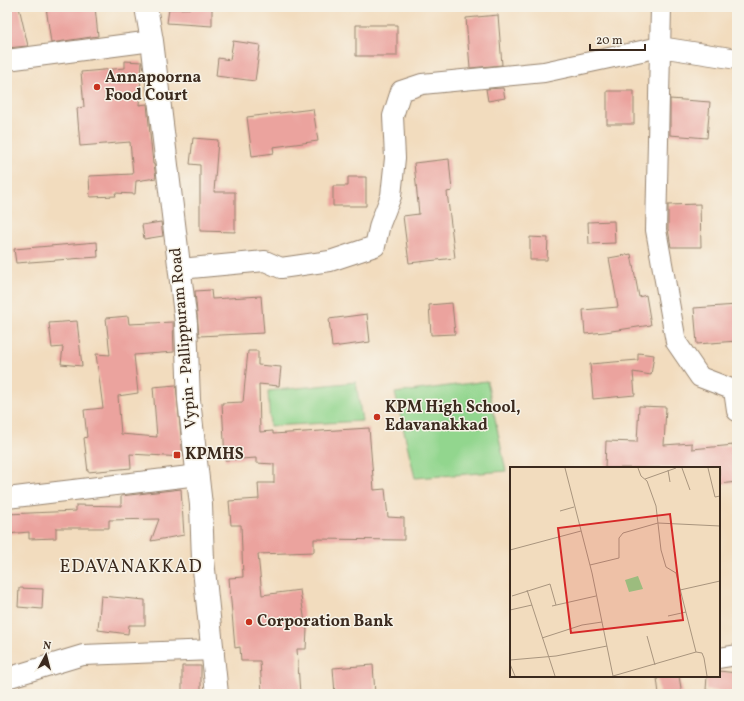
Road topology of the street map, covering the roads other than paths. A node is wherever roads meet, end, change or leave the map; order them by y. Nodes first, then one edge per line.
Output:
1 (146, 7) edge
2 (661, 7) edge
3 (152, 41) junction
4 (660, 47) junction
5 (737, 59) edge
6 (7, 60) edge
7 (180, 269) junction
8 (737, 411) edge
9 (198, 475) junction
10 (7, 498) edge
11 (214, 650) junction
12 (737, 655) edge
13 (720, 658) edge
14 (7, 678) edge
15 (217, 694) edge

1 - 3 main road, Vypin - Pallippuram Road
2 - 4 street
3 - 6 street
3 - 7 main road, Vypin - Pallippuram Road
4 - 5 street
4 - 7 street
4 - 8 street
7 - 9 main road, Vypin - Pallippuram Road
9 - 10 street
9 - 11 main road, Vypin - Pallippuram Road
11 - 14 street
11 - 15 main road, Vypin - Pallippuram Road
12 - 13 street

